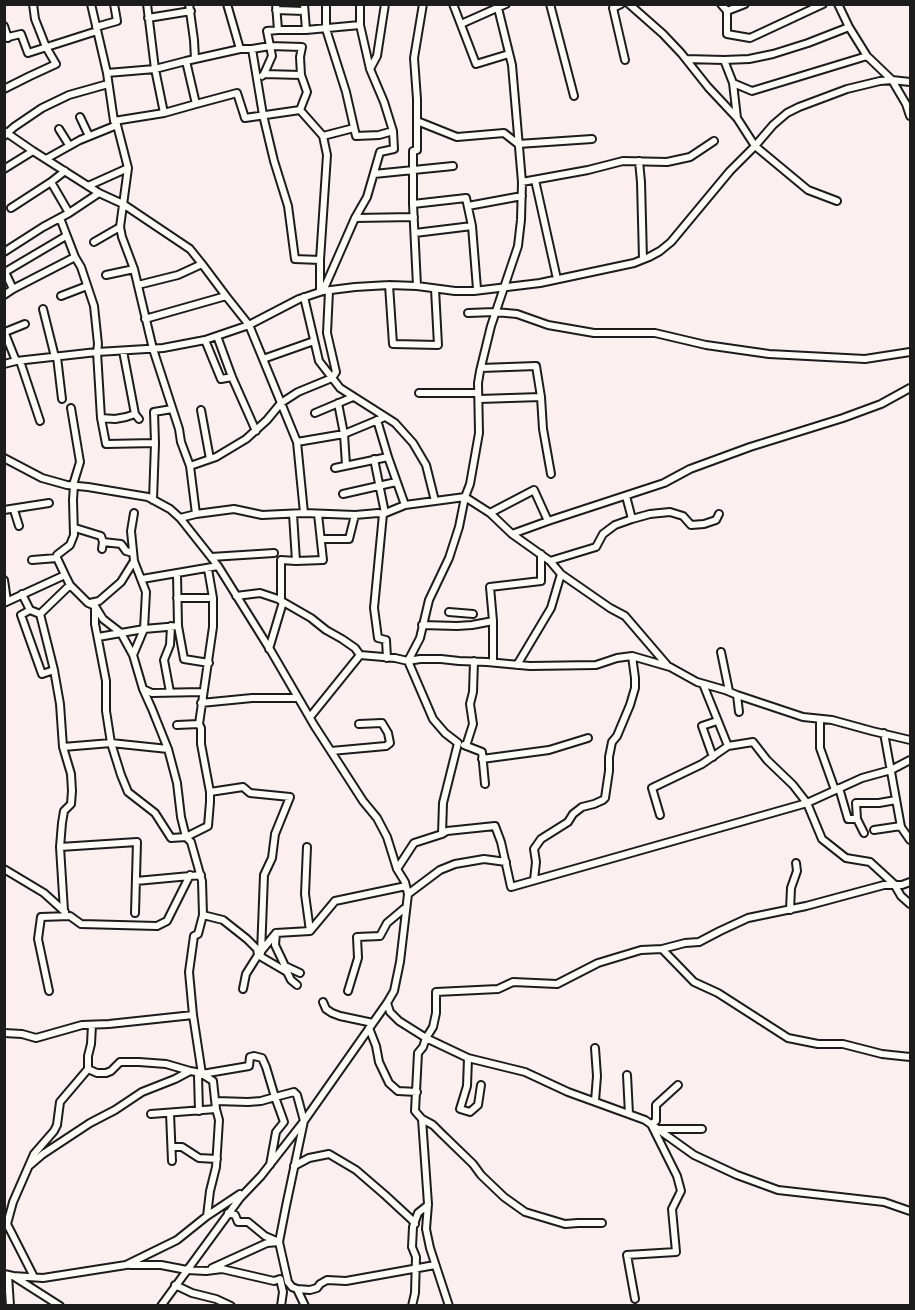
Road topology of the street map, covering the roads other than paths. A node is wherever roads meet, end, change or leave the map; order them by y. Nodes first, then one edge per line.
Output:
1 (33, 4) edge
2 (91, 4) edge
3 (114, 4) edge
4 (147, 4) edge
5 (227, 4) edge
6 (326, 4) edge
7 (360, 4) edge
8 (385, 4) edge
9 (423, 4) edge
10 (453, 4) edge
11 (506, 4) edge
12 (550, 4) edge
13 (621, 4) edge
14 (629, 4) edge
15 (720, 4) edge
16 (745, 4) edge
17 (823, 4) edge
18 (838, 4) edge
19 (497, 6) edge
20 (190, 8) edge
21 (276, 8) edge
22 (304, 8) edge
23 (727, 11) junction
24 (148, 18) junction
25 (461, 24) junction
26 (360, 25) junction
27 (4, 26) edge
28 (849, 27) junction
29 (97, 29) junction
30 (326, 29) junction
31 (278, 30) junction
32 (306, 30) junction
33 (6, 38) edge
34 (270, 46) junction
35 (46, 48) junction
36 (240, 49) junction
37 (252, 49) junction
38 (509, 54) junction
39 (867, 56) junction
40 (195, 59) junction
41 (686, 59) junction
42 (625, 60) dead end
43 (724, 60) junction
44 (186, 61) junction
45 (155, 69) junction
46 (370, 69) junction
47 (107, 73) junction
48 (264, 74) junction
49 (302, 75) junction
50 (892, 80) junction
51 (258, 81) junction
52 (910, 82) edge
53 (733, 83) junction
54 (108, 84) junction
55 (5, 87) edge
56 (574, 96) dead end
57 (196, 104) junction
58 (300, 110) junction
59 (164, 113) junction
60 (262, 115) junction
61 (910, 116) edge
62 (80, 117) dead end
63 (737, 118) junction
64 (417, 121) junction
65 (115, 123) junction
66 (354, 128) junction
67 (59, 129) dead end
68 (393, 132) junction
69 (6, 133) edge
70 (89, 136) junction
71 (323, 136) junction
72 (591, 139) dead end
73 (714, 141) dead end
74 (518, 144) junction
75 (69, 146) junction
76 (755, 146) junction
77 (33, 151) junction
78 (46, 159) junction
79 (639, 161) junction
80 (453, 166) dead end
81 (128, 168) junction
82 (4, 169) edge
83 (414, 170) junction
84 (65, 171) junction
85 (374, 174) junction
86 (535, 180) junction
87 (51, 182) junction
88 (522, 182) junction
89 (88, 186) junction
90 (99, 193) junction
91 (522, 196) junction
92 (837, 201) dead end
93 (123, 204) junction
94 (413, 204) junction
95 (468, 206) junction
96 (11, 208) dead end
97 (69, 213) junction
98 (414, 217) junction
99 (60, 218) junction
100 (355, 218) junction
101 (472, 226) junction
102 (120, 227) junction
103 (415, 233) junction
104 (66, 236) junction
105 (94, 243) dead end
106 (4, 252) edge
107 (75, 257) junction
108 (320, 260) junction
109 (643, 260) junction
110 (202, 264) junction
111 (134, 269) junction
112 (5, 272) edge
113 (106, 275) dead end
114 (557, 279) junction
115 (138, 285) junction
116 (389, 285) junction
117 (87, 286) junction
118 (417, 286) junction
119 (505, 286) junction
120 (13, 289) junction
121 (435, 289) junction
122 (477, 289) junction
123 (324, 291) junction
124 (4, 295) edge
125 (61, 296) dead end
126 (226, 296) junction
127 (304, 297) junction
128 (43, 309) dead end
129 (495, 312) junction
130 (468, 313) dead end
131 (145, 320) junction
132 (25, 324) dead end
133 (249, 325) junction
134 (5, 331) edge
135 (217, 336) junction
136 (205, 340) junction
137 (314, 341) junction
138 (153, 349) junction
139 (123, 351) junction
140 (97, 352) junction
141 (910, 352) edge
142 (56, 357) junction
143 (263, 359) junction
144 (18, 361) junction
145 (4, 364) edge
146 (481, 368) junction
147 (232, 377) junction
148 (332, 378) junction
149 (910, 388) edge
150 (419, 393) dead end
151 (479, 396) junction
152 (353, 397) junction
153 (541, 397) junction
154 (62, 399) dead end
155 (281, 403) junction
156 (338, 403) junction
157 (71, 408) dead end
158 (172, 409) junction
159 (201, 410) dead end
160 (315, 413) dead end
161 (385, 417) junction
162 (102, 418) junction
163 (377, 420) junction
164 (40, 421) dead end
165 (256, 430) junction
166 (344, 434) junction
167 (297, 442) junction
168 (155, 443) junction
169 (388, 457) junction
170 (4, 458) edge
171 (210, 459) junction
172 (374, 459) junction
173 (346, 465) junction
174 (190, 466) junction
175 (335, 468) dead end
176 (551, 474) dead end
177 (396, 482) junction
178 (74, 485) junction
179 (380, 486) junction
180 (343, 494) dead end
181 (626, 496) junction
182 (465, 497) junction
183 (153, 500) junction
184 (435, 501) junction
185 (49, 503) dead end
186 (405, 505) junction
187 (4, 510) edge
188 (14, 510) junction
189 (134, 513) dead end
190 (304, 513) junction
191 (490, 513) junction
192 (196, 514) junction
193 (293, 514) junction
194 (318, 514) junction
195 (385, 514) junction
196 (719, 514) dead end
197 (355, 515) junction
198 (180, 518) junction
199 (632, 519) junction
200 (549, 521) junction
201 (19, 526) dead end
202 (75, 528) junction
203 (512, 534) junction
204 (321, 540) junction
205 (133, 552) junction
206 (274, 553) dead end
207 (541, 554) junction
208 (211, 557) junction
209 (57, 558) junction
210 (32, 560) dead end
211 (134, 561) junction
212 (296, 561) junction
213 (550, 561) junction
214 (218, 566) junction
215 (208, 569) junction
216 (177, 574) junction
217 (561, 574) junction
218 (65, 575) junction
219 (142, 579) junction
220 (5, 582) edge
221 (70, 585) junction
222 (22, 594) junction
223 (236, 596) junction
224 (177, 598) junction
225 (213, 598) junction
226 (282, 601) junction
227 (6, 602) edge
228 (92, 605) junction
229 (30, 610) junction
230 (449, 612) dead end
231 (458, 612) junction
232 (40, 614) junction
233 (473, 614) dead end
234 (493, 621) junction
235 (422, 625) junction
236 (174, 626) junction
237 (457, 626) junction
238 (144, 629) junction
239 (121, 633) junction
240 (98, 637) junction
241 (269, 649) junction
242 (721, 652) dead end
243 (133, 655) junction
244 (360, 655) junction
245 (632, 656) junction
246 (387, 658) junction
247 (408, 661) junction
248 (474, 662) junction
249 (493, 662) junction
250 (209, 663) junction
251 (517, 665) junction
252 (668, 666) junction
253 (54, 670) junction
254 (704, 684) junction
255 (143, 689) junction
256 (729, 691) junction
257 (170, 692) junction
258 (203, 692) junction
259 (737, 695) junction
260 (298, 698) junction
261 (201, 703) junction
262 (739, 712) dead end
263 (310, 717) junction
264 (819, 719) junction
265 (717, 721) junction
266 (199, 724) junction
267 (359, 724) dead end
268 (177, 725) dead end
269 (884, 733) junction
270 (588, 738) dead end
271 (910, 740) edge
272 (111, 743) junction
273 (458, 743) junction
274 (466, 746) junction
275 (728, 746) junction
276 (63, 747) junction
277 (168, 749) junction
278 (331, 751) junction
279 (713, 757) junction
280 (482, 759) junction
281 (910, 760) edge
282 (891, 770) junction
283 (485, 784) dead end
284 (837, 789) junction
285 (210, 792) junction
286 (896, 800) junction
287 (807, 802) junction
288 (660, 815) dead end
289 (857, 819) junction
290 (901, 826) junction
291 (874, 830) dead end
292 (864, 833) dead end
293 (442, 834) junction
294 (186, 837) junction
295 (910, 840) edge
296 (60, 847) junction
297 (307, 847) dead end
298 (506, 862) junction
299 (796, 863) dead end
300 (4, 869) edge
301 (397, 869) junction
302 (190, 875) junction
303 (201, 875) junction
304 (534, 880) junction
305 (136, 881) junction
306 (910, 882) edge
307 (894, 884) junction
308 (406, 886) junction
309 (408, 894) junction
310 (910, 904) edge
311 (406, 907) junction
312 (790, 910) junction
313 (64, 911) junction
314 (135, 913) dead end
315 (203, 915) junction
316 (70, 916) junction
317 (310, 931) junction
318 (276, 933) junction
319 (662, 949) junction
320 (259, 954) junction
321 (286, 969) junction
322 (300, 973) dead end
323 (297, 985) dead end
324 (243, 989) dead end
325 (49, 990) dead end
326 (348, 991) dead end
327 (323, 1002) dead end
328 (387, 1004) junction
329 (193, 1015) junction
330 (92, 1024) junction
331 (371, 1025) junction
332 (4, 1033) edge
333 (426, 1038) junction
334 (595, 1048) dead end
335 (910, 1057) edge
336 (468, 1058) junction
337 (88, 1069) junction
338 (190, 1071) junction
339 (201, 1074) junction
340 (627, 1075) dead end
341 (481, 1085) dead end
342 (678, 1085) dead end
343 (417, 1092) junction
344 (274, 1097) junction
345 (216, 1101) junction
346 (595, 1101) junction
347 (216, 1109) junction
348 (199, 1111) junction
349 (170, 1113) junction
350 (151, 1114) dead end
351 (629, 1114) junction
352 (422, 1119) junction
353 (304, 1121) junction
354 (651, 1124) junction
355 (657, 1129) junction
356 (702, 1129) dead end
357 (172, 1147) junction
358 (217, 1159) junction
359 (172, 1161) dead end
360 (270, 1165) junction
361 (29, 1166) junction
362 (294, 1166) junction
363 (246, 1191) junction
364 (428, 1204) junction
365 (910, 1211) edge
366 (228, 1213) junction
367 (207, 1216) junction
368 (5, 1223) edge
369 (415, 1224) junction
370 (602, 1224) dead end
371 (279, 1242) junction
372 (126, 1265) junction
373 (435, 1265) junction
374 (416, 1267) junction
375 (187, 1270) junction
376 (206, 1271) junction
377 (8, 1275) edge
378 (34, 1277) junction
379 (175, 1286) junction
380 (295, 1288) junction
381 (282, 1292) junction
382 (635, 1299) dead end
383 (10, 1305) edge
384 (60, 1305) edge
385 (160, 1305) edge
386 (231, 1305) edge
387 (281, 1305) edge
388 (305, 1305) edge
389 (412, 1305) edge
390 (449, 1305) edge

1 - 35 street
2 - 29 street
3 - 29 street
4 - 24 street
5 - 36 street
6 - 30 street
7 - 26 street
8 - 46 street
9 - 64 street
10 - 25 street
11 - 19 street
12 - 56 street
13 - 42 street
14 - 41 street
15 - 23 street
16 - 23 street
17 - 23 street
18 - 28 street
19 - 25 street
19 - 38 street
20 - 24 street
20 - 40 street
21 - 22 street
21 - 31 street
22 - 32 street
24 - 45 street
25 - 38 street
26 - 30 street
26 - 46 street
27 - 33 street
28 - 39 street
28 - 43 street
29 - 35 street
29 - 47 street
30 - 32 street
30 - 66 street
31 - 32 street
31 - 34 street
33 - 35 street
34 - 37 street
34 - 48 street
34 - 49 street
35 - 55 street
36 - 37 street
36 - 40 street
37 - 51 street
38 - 74 street
39 - 50 street
39 - 53 street
40 - 44 street
41 - 43 street
41 - 63 street
43 - 53 street
44 - 45 street
44 - 57 street
45 - 47 street
45 - 59 street
46 - 68 street
47 - 54 street
48 - 49 street
48 - 51 street
49 - 58 street
50 - 52 street
50 - 61 street
50 - 76 street
51 - 60 street
53 - 63 street
54 - 65 street
54 - 69 street
57 - 59 street
57 - 60 street
58 - 60 street
58 - 71 street
59 - 65 street
60 - 108 street
62 - 70 street
63 - 76 street
64 - 74 street
64 - 83 street
65 - 70 street
65 - 81 street
66 - 68 street
66 - 71 street
67 - 75 street
68 - 85 street
69 - 77 street
70 - 75 street
71 - 108 street
72 - 74 street
73 - 79 street
74 - 88 street
75 - 78 street
76 - 92 street
76 - 109 street
77 - 78 street
77 - 82 street
78 - 84 street
79 - 86 street
79 - 109 street
80 - 83 street
81 - 89 street
81 - 93 street
83 - 85 street
83 - 94 street
84 - 87 street
84 - 89 street
85 - 100 street
86 - 88 street
86 - 114 street
87 - 96 street
87 - 97 street
88 - 91 street
89 - 90 street
90 - 93 street
90 - 97 street
91 - 95 street
91 - 119 street
93 - 102 street
93 - 110 street
94 - 95 street
94 - 98 street
95 - 101 street
97 - 99 street
98 - 100 street
98 - 103 street
99 - 104 street
99 - 106 street
100 - 123 street
101 - 103 street
101 - 122 street
102 - 105 street
102 - 111 street
103 - 118 street
104 - 107 street
104 - 112 street
107 - 117 street
107 - 120 street
108 - 123 street
109 - 114 street
110 - 115 street
110 - 126 street
111 - 113 street
111 - 115 street
112 - 120 street
114 - 119 street
115 - 131 street
116 - 118 street
116 - 121 street
116 - 123 street
117 - 125 street
117 - 140 street
118 - 121 street
119 - 122 street
119 - 129 street
120 - 124 street
121 - 122 street
123 - 127 street
123 - 148 street
126 - 131 street
126 - 133 street
127 - 133 street
127 - 137 street
128 - 142 street
129 - 130 street
129 - 141 street
129 - 146 street
131 - 138 street
132 - 134 street
133 - 135 street
133 - 143 street
134 - 144 street
135 - 136 street
135 - 147 street
136 - 138 street
136 - 147 street
137 - 143 street
137 - 148 street
138 - 139 street
138 - 158 street
139 - 140 street
139 - 162 street
140 - 142 street
140 - 162 street
142 - 144 street
142 - 154 street
143 - 155 street
144 - 145 street
144 - 164 street
146 - 151 street
146 - 153 street
147 - 165 street
148 - 152 street
148 - 155 street
149 - 181 street
150 - 151 street
151 - 153 street
151 - 182 street
152 - 156 street
152 - 161 street
153 - 176 street
155 - 165 street
155 - 167 street
156 - 160 street
156 - 166 street
157 - 178 street
158 - 168 street
158 - 174 street
159 - 171 street
161 - 163 street
161 - 184 street
162 - 168 street
163 - 166 street
163 - 169 street
165 - 171 street
166 - 167 street
166 - 173 street
167 - 190 street
168 - 183 street
169 - 172 street
169 - 177 street
170 - 178 street
171 - 174 street
172 - 173 street
172 - 179 street
173 - 175 street
174 - 192 street
177 - 179 street
177 - 186 street
178 - 183 street
178 - 202 street
179 - 180 street
179 - 195 street
181 - 199 street
181 - 200 street
182 - 184 street
182 - 191 street
182 - 235 street
183 - 198 street
184 - 186 street
185 - 188 street
186 - 195 street
187 - 188 street
188 - 201 street
189 - 205 street
190 - 193 street
190 - 194 street
191 - 200 street
191 - 203 street
192 - 193 street
192 - 198 street
193 - 212 street
194 - 197 street
194 - 204 street
195 - 197 street
195 - 246 street
196 - 199 street
197 - 204 street
198 - 208 street
199 - 213 street
200 - 203 street
202 - 205 street
202 - 209 street
203 - 207 street
204 - 212 street
205 - 211 street
206 - 208 street
207 - 213 street
207 - 234 street
208 - 214 street
209 - 210 street
209 - 218 street
211 - 219 street
211 - 228 street
212 - 226 street
213 - 217 street
214 - 215 street
214 - 223 street
215 - 216 street
215 - 225 street
216 - 219 street
216 - 224 street
217 - 251 street
217 - 252 street
218 - 221 street
218 - 222 street
219 - 238 street
220 - 227 street
221 - 228 street
221 - 232 street
222 - 227 street
222 - 229 street
223 - 226 street
223 - 241 street
224 - 225 street
224 - 236 street
225 - 250 street
226 - 241 street
226 - 244 street
228 - 239 street
228 - 240 street
229 - 232 street
229 - 253 street
230 - 231 street
231 - 233 street
231 - 237 street
232 - 253 street
234 - 237 street
234 - 249 street
235 - 237 street
235 - 247 street
236 - 238 street
236 - 250 street
236 - 257 street
238 - 239 street
238 - 243 street
239 - 240 street
239 - 243 street
240 - 272 street
241 - 260 street
242 - 256 street
243 - 255 street
244 - 246 street
244 - 263 street
245 - 251 street
245 - 252 street
245 - 304 street
246 - 247 street
247 - 248 street
247 - 273 street
248 - 249 street
248 - 274 street
249 - 251 street
250 - 258 street
252 - 254 street
253 - 276 street
254 - 256 street
254 - 265 street
255 - 257 street
255 - 277 street
256 - 259 street
257 - 258 street
258 - 261 street
259 - 262 street
259 - 264 street
260 - 261 street
260 - 263 street
261 - 266 street
263 - 278 street
264 - 269 street
264 - 284 street
265 - 275 street
265 - 279 street
266 - 268 street
266 - 285 street
267 - 278 street
269 - 271 street
269 - 282 street
270 - 280 street
272 - 276 street
272 - 277 street
272 - 294 street
273 - 274 street
273 - 293 street
274 - 280 street
275 - 279 street
275 - 287 street
276 - 296 street
277 - 294 street
278 - 301 street
279 - 288 street
280 - 283 street
281 - 282 street
282 - 284 street
282 - 286 street
284 - 287 street
284 - 289 street
285 - 294 street
285 - 320 street
286 - 289 street
286 - 290 street
287 - 304 street
287 - 307 street
289 - 292 street
290 - 291 street
290 - 295 street
293 - 298 street
293 - 301 street
294 - 303 street
296 - 305 street
296 - 313 street
297 - 317 street
298 - 304 street
298 - 309 street
299 - 312 street
300 - 313 street
301 - 308 street
302 - 303 street
302 - 305 street
302 - 316 street
303 - 315 street
305 - 314 street
306 - 307 street
307 - 310 street
307 - 312 street
308 - 309 street
308 - 317 street
309 - 311 street
311 - 326 street
311 - 328 street
312 - 319 street
313 - 316 street
315 - 320 street
315 - 329 street
316 - 325 street
317 - 318 street
318 - 320 street
318 - 321 street
319 - 333 street
319 - 335 street
320 - 321 street
320 - 324 street
321 - 322 street
321 - 323 street
327 - 331 street
328 - 331 street
328 - 333 street
329 - 330 street
329 - 339 street
330 - 332 street
330 - 337 street
331 - 343 street
331 - 353 street
333 - 336 street
333 - 343 street
334 - 346 street
336 - 341 street
336 - 346 street
337 - 338 street
337 - 361 street
338 - 339 street
338 - 361 street
339 - 344 street
339 - 345 street
339 - 348 street
340 - 351 street
342 - 354 street
343 - 352 street
344 - 345 street
344 - 353 street
344 - 360 street
345 - 347 street
346 - 351 street
347 - 348 street
347 - 358 street
348 - 349 street
349 - 350 street
349 - 357 street
351 - 354 street
352 - 364 street
352 - 370 street
353 - 360 street
353 - 362 street
354 - 355 street
354 - 382 street
355 - 356 street
355 - 365 street
357 - 358 street
357 - 359 street
358 - 367 street
360 - 363 street
361 - 368 street
362 - 369 street
362 - 371 street
363 - 366 street
363 - 367 street
364 - 369 street
364 - 373 street
366 - 371 street
366 - 375 street
367 - 372 street
368 - 378 street
369 - 374 street
371 - 376 street
371 - 380 street
372 - 375 street
372 - 378 street
373 - 374 street
373 - 390 street
374 - 380 street
374 - 389 street
375 - 376 street
375 - 379 street
376 - 381 street
377 - 378 street
377 - 383 street
377 - 384 street
379 - 385 street
379 - 386 street
380 - 381 street
380 - 388 street
381 - 387 street

